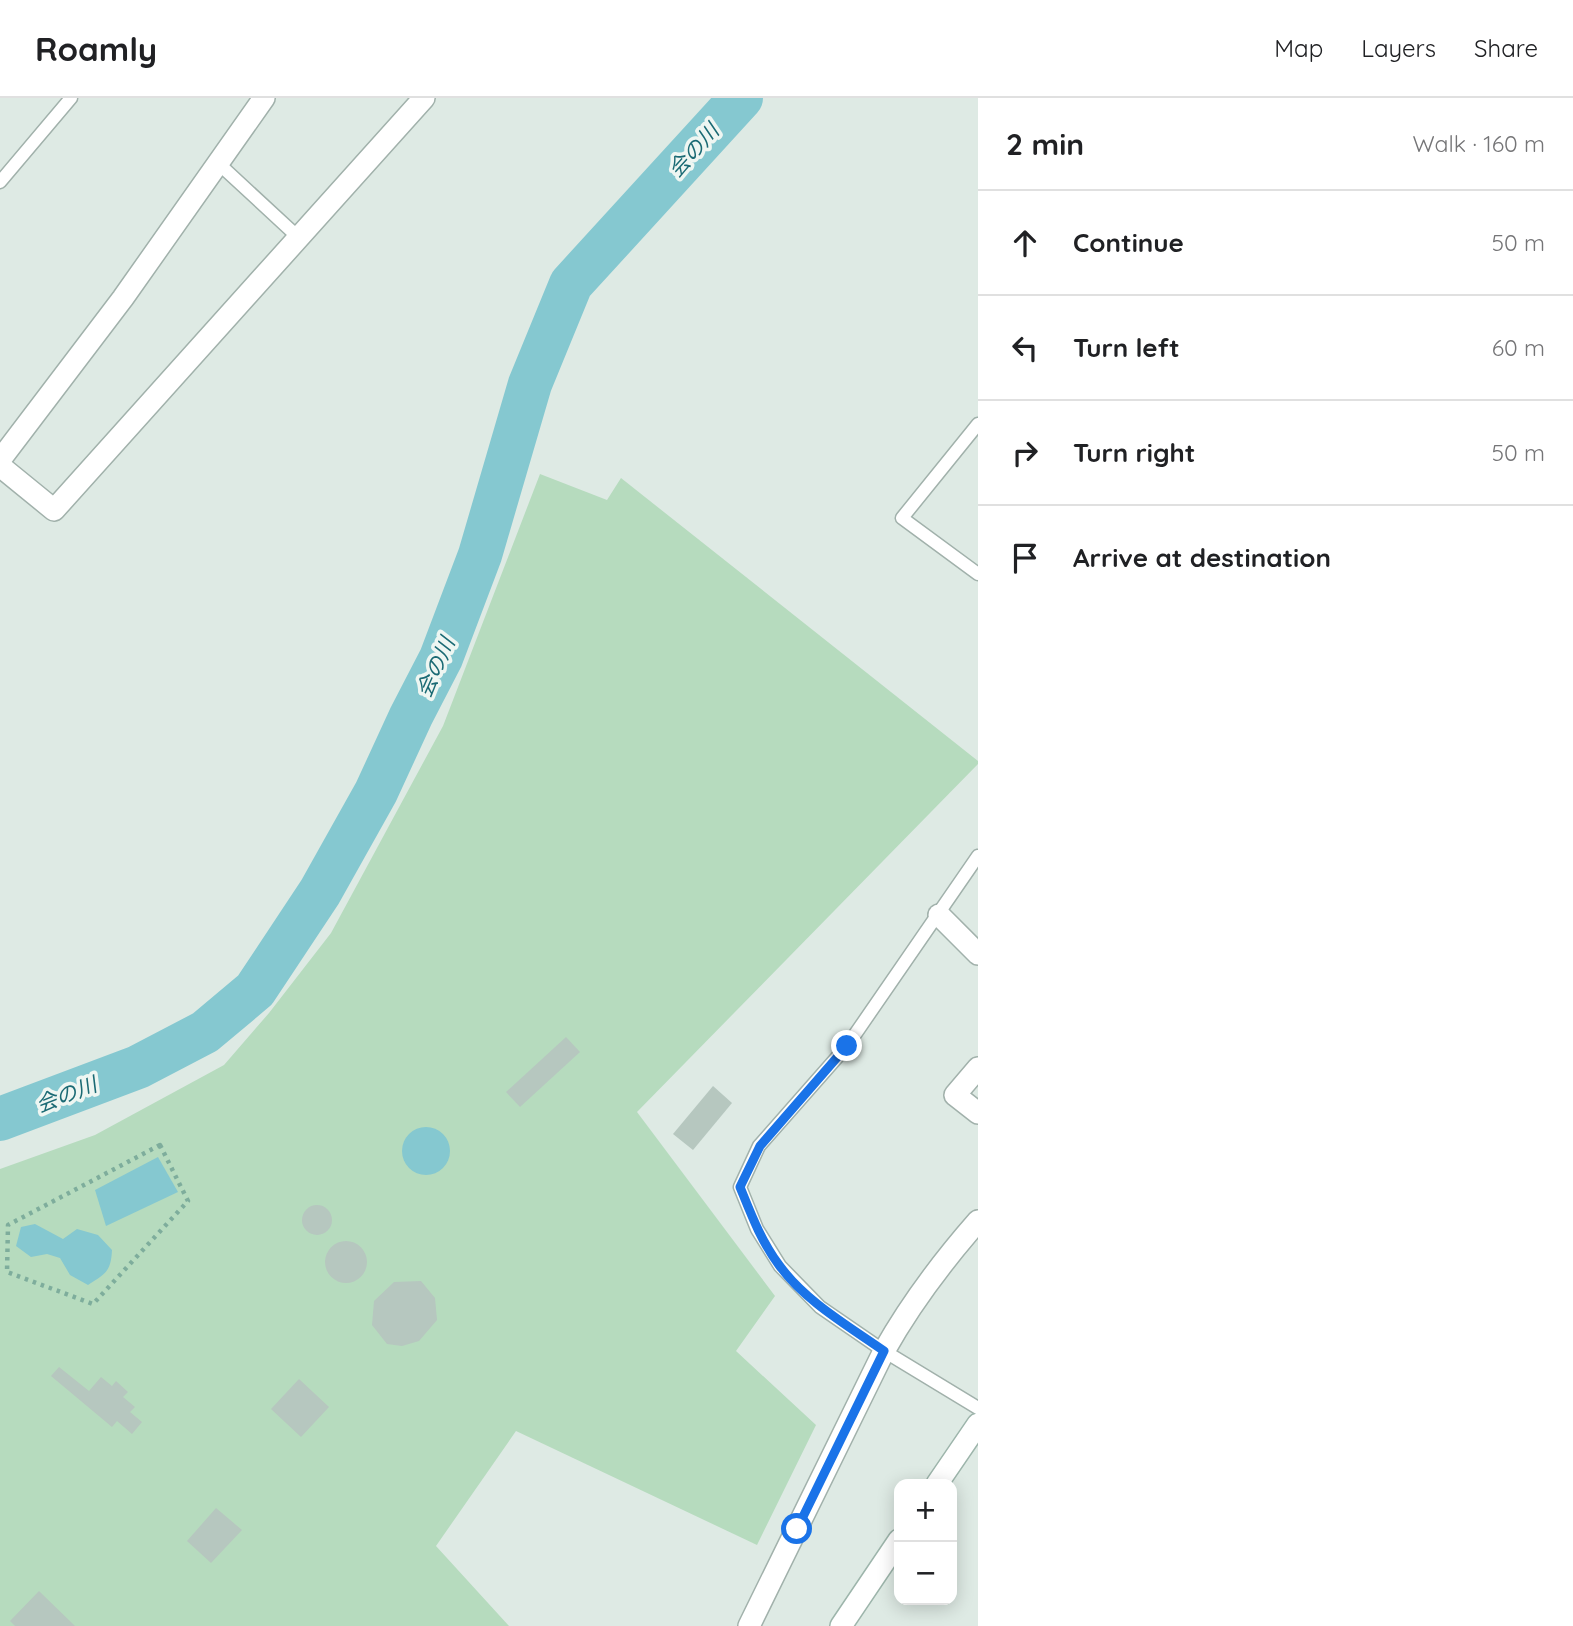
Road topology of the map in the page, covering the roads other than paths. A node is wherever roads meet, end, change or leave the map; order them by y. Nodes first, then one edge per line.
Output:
1 (71, 98) edge
2 (264, 98) edge
3 (424, 98) edge
4 (218, 163) junction
5 (0, 182) edge
6 (298, 237) junction
7 (978, 424) edge
8 (0, 460) edge
9 (0, 466) edge
10 (978, 574) edge
11 (978, 856) edge
12 (939, 915) junction
13 (978, 954) edge
14 (978, 1068) edge
15 (978, 1113) edge
16 (978, 1221) edge
17 (884, 1351) junction
18 (978, 1408) edge
19 (978, 1424) edge
20 (940, 1479) edge
21 (898, 1542) edge
22 (749, 1626) edge
23 (841, 1626) edge

1 - 5 lane
2 - 4 street
3 - 6 street
4 - 6 lane
4 - 8 street
6 - 9 street
7 - 10 lane
11 - 12 lane
12 - 13 street
12 - 17 lane
14 - 15 street
16 - 17 street
17 - 18 lane
17 - 22 street
19 - 20 street
21 - 23 street

